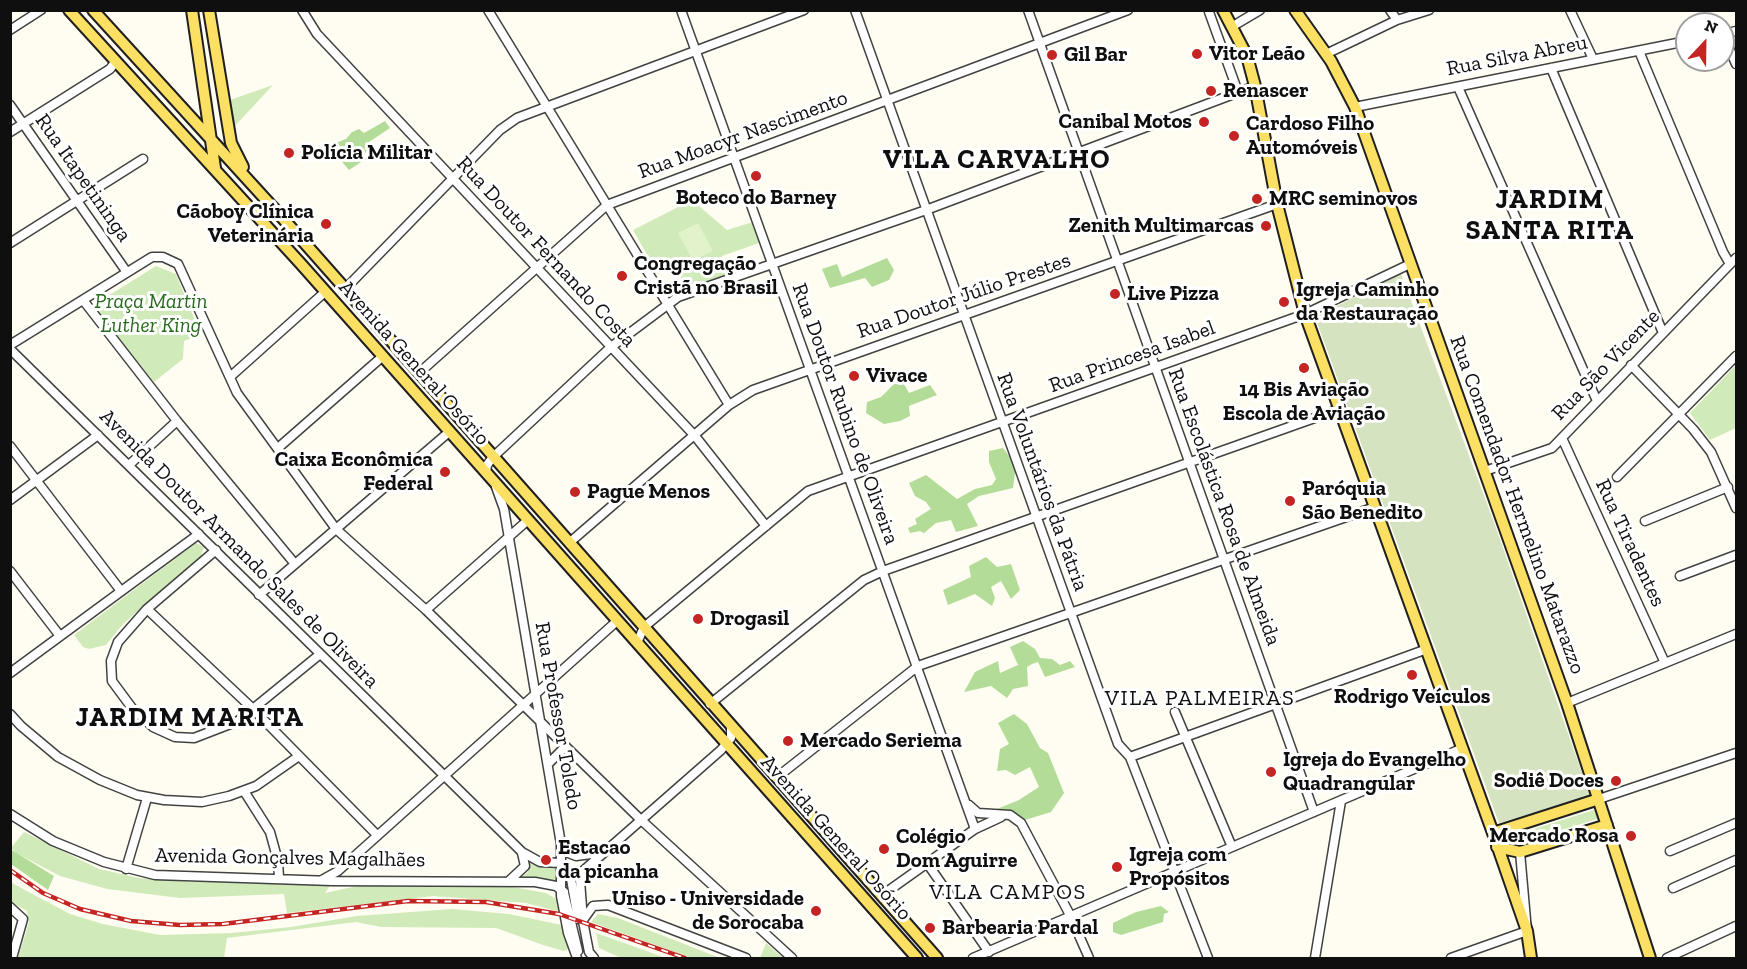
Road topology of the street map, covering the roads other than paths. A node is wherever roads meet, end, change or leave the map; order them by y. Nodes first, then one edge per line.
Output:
1 (41, 10) edge
2 (69, 10) edge
3 (93, 10) edge
4 (192, 10) edge
5 (209, 10) edge
6 (302, 10) edge
7 (488, 10) edge
8 (681, 10) edge
9 (804, 10) edge
10 (855, 10) edge
11 (1028, 10) edge
12 (1128, 10) edge
13 (1223, 10) edge
14 (1260, 10) edge
15 (1295, 10) edge
16 (1389, 10) edge
17 (1429, 10) edge
18 (1570, 10) edge
19 (1209, 12) edge
20 (1397, 20) junction
21 (1233, 26) junction
22 (10, 30) edge
23 (1040, 44) junction
24 (1675, 44) edge
25 (696, 51) junction
26 (1639, 51) junction
27 (1326, 54) junction
28 (1593, 60) junction
29 (116, 61) junction
30 (1551, 68) junction
31 (1255, 86) junction
32 (1458, 87) junction
33 (1238, 92) junction
34 (887, 101) junction
35 (10, 105) edge
36 (547, 107) junction
37 (1355, 107) junction
38 (24, 124) junction
39 (10, 132) edge
40 (211, 138) junction
41 (1079, 152) junction
42 (734, 158) junction
43 (143, 159) dead end
44 (215, 168) junction
45 (452, 178) junction
46 (258, 190) junction
47 (77, 202) junction
48 (1277, 204) junction
49 (607, 205) junction
50 (926, 210) junction
51 (10, 243) edge
52 (1118, 261) junction
53 (1734, 262) edge
54 (1410, 264) junction
55 (773, 265) junction
56 (536, 268) junction
57 (126, 272) junction
58 (345, 289) junction
59 (325, 292) junction
60 (82, 300) junction
61 (668, 304) junction
62 (1305, 314) junction
63 (963, 315) junction
64 (1663, 333) junction
65 (10, 347) edge
66 (611, 348) junction
67 (383, 356) junction
68 (1737, 356) edge
69 (1631, 365) junction
70 (810, 368) junction
71 (1156, 368) junction
72 (419, 373) junction
73 (230, 377) junction
74 (1597, 401) junction
75 (729, 405) junction
76 (1340, 409) junction
77 (1679, 414) junction
78 (177, 421) junction
79 (1001, 424) junction
80 (449, 432) junction
81 (99, 435) junction
82 (695, 436) junction
83 (1562, 438) junction
84 (10, 446) edge
85 (278, 448) junction
86 (493, 457) junction
87 (1189, 463) junction
88 (129, 465) junction
89 (1485, 471) junction
90 (849, 476) junction
91 (490, 477) junction
92 (1617, 477) dead end
93 (37, 481) junction
94 (1728, 487) junction
95 (10, 500) edge
96 (1375, 507) junction
97 (1737, 508) edge
98 (1035, 517) junction
99 (528, 520) junction
100 (1645, 521) dead end
101 (766, 526) junction
102 (336, 529) junction
103 (199, 534) junction
104 (508, 537) junction
105 (569, 543) junction
106 (216, 550) junction
107 (1737, 555) edge
108 (1224, 560) junction
109 (294, 564) junction
110 (10, 571) edge
111 (883, 571) junction
112 (1680, 576) dead end
113 (122, 591) junction
114 (259, 595) junction
115 (147, 609) junction
116 (426, 610) junction
117 (1071, 613) junction
118 (616, 621) junction
119 (644, 627) junction
120 (1737, 634) edge
121 (60, 636) junction
122 (637, 643) junction
123 (1427, 649) junction
124 (319, 655) junction
125 (1665, 663) junction
126 (918, 666) junction
127 (10, 673) edge
128 (537, 694) junction
129 (1567, 703) junction
130 (710, 704) junction
131 (523, 706) junction
132 (1276, 706) junction
133 (253, 709) junction
134 (1175, 712) dead end
135 (10, 714) edge
136 (540, 723) junction
137 (731, 728) junction
138 (1186, 737) junction
139 (726, 744) junction
140 (565, 747) junction
141 (1463, 748) junction
142 (1737, 753) edge
143 (299, 756) junction
144 (1130, 757) junction
145 (548, 764) junction
146 (442, 776) junction
147 (776, 778) junction
148 (244, 791) junction
149 (147, 798) junction
150 (1599, 799) junction
151 (1341, 801) junction
152 (968, 805) junction
153 (1314, 812) junction
154 (10, 814) edge
155 (1004, 816) junction
156 (640, 819) junction
157 (1737, 823) edge
158 (1607, 825) junction
159 (1510, 827) junction
160 (975, 829) junction
161 (1493, 833) junction
162 (377, 835) junction
163 (561, 844) junction
164 (1232, 847) junction
165 (1497, 847) junction
166 (1670, 851) dead end
167 (522, 852) junction
168 (1518, 852) junction
169 (601, 853) junction
170 (1737, 860) edge
171 (560, 863) junction
172 (346, 864) junction
173 (927, 864) junction
174 (126, 869) junction
175 (1175, 872) junction
176 (279, 878) junction
177 (321, 880) junction
178 (343, 881) junction
179 (510, 881) junction
180 (1672, 888) dead end
181 (561, 891) junction
182 (881, 896) junction
183 (15, 910) edge
184 (1070, 915) junction
185 (583, 921) junction
186 (1737, 926) edge
187 (1527, 931) junction
188 (989, 952) junction
189 (591, 956) edge
190 (12, 958) edge
191 (579, 958) edge
192 (746, 958) edge
193 (792, 958) edge
194 (917, 958) edge
195 (937, 958) edge
196 (973, 958) edge
197 (1089, 958) edge
198 (1208, 958) edge
199 (1315, 958) edge
200 (1451, 958) edge
201 (1531, 958) edge
202 (1650, 958) edge
203 (1666, 958) edge

1 - 22 street
2 - 29 main road, Avenida General Osório
3 - 40 main road, Avenida General Osório
4 - 40 main road
5 - 46 main road
6 - 45 street, Rua Doutor Fernando Costa
7 - 36 street
8 - 25 street, Rua Doutor Rubino de Oliveira
9 - 25 street
10 - 34 street, Rua Voluntários da Pátria
11 - 23 street, Rua Escolástica Rosa de Almeida
12 - 23 street, Rua Moacyr Nascimento
13 - 21 main road
14 - 21 street
15 - 27 main road, Rua Comendador Hermelino Matarazzo
16 - 20 street
17 - 20 street
18 - 28 street
19 - 33 street
20 - 27 street
21 - 31 main road
23 - 34 street, Rua Moacyr Nascimento
23 - 41 street, Rua Escolástica Rosa de Almeida
24 - 26 street, Rua Silva Abreu
25 - 36 street
25 - 42 street, Rua Doutor Rubino de Oliveira
26 - 28 street, Rua Silva Abreu
26 - 53 street
27 - 37 main road, Rua Comendador Hermelino Matarazzo
28 - 30 street, Rua Silva Abreu
29 - 38 street
29 - 44 main road, Avenida General Osório
30 - 32 street, Rua Silva Abreu
30 - 64 street
31 - 33 street
31 - 48 main road
32 - 37 street, Rua Silva Abreu
32 - 74 street
33 - 41 street
34 - 42 street, Rua Moacyr Nascimento
34 - 50 street, Rua Voluntários da Pátria
35 - 38 street, Rua Itapetininga
36 - 45 street
36 - 49 street
37 - 54 main road, Rua Comendador Hermelino Matarazzo
38 - 39 street
38 - 47 street, Rua Itapetininga
40 - 44 main road
40 - 46 main road, Avenida General Osório
41 - 50 street
41 - 52 street, Rua Escolástica Rosa de Almeida
42 - 49 street, Rua Moacyr Nascimento
42 - 55 street, Rua Doutor Rubino de Oliveira
43 - 47 street
44 - 59 main road, Avenida General Osório
45 - 56 street, Rua Doutor Fernando Costa
45 - 58 street
46 - 58 main road, Avenida General Osório
47 - 51 street
47 - 57 street, Rua Itapetininga
48 - 52 street, Rua Doutor Júlio Prestes
48 - 62 main road
49 - 56 street, Rua Moacyr Nascimento
49 - 61 street
50 - 55 street
50 - 63 street, Rua Voluntários da Pátria
52 - 63 street, Rua Doutor Júlio Prestes
52 - 71 street, Rua Escolástica Rosa de Almeida
53 - 64 street, Rua São Vicente
54 - 62 street, Rua Princesa Isabel
54 - 89 main road, Rua Comendador Hermelino Matarazzo
55 - 61 street
55 - 70 street, Rua Doutor Rubino de Oliveira
56 - 66 street, Rua Doutor Fernando Costa
56 - 72 street, Rua Moacyr Nascimento
57 - 60 street
57 - 73 street
58 - 72 main road, Avenida General Osório
59 - 67 main road, Avenida General Osório
59 - 73 street
60 - 65 street
60 - 78 street
61 - 66 street
61 - 75 street
62 - 71 street, Rua Princesa Isabel
62 - 76 main road
63 - 70 street, Rua Doutor Júlio Prestes
63 - 79 street, Rua Voluntários da Pátria
64 - 69 street, Rua São Vicente
65 - 81 street, Avenida Doutor Armando Sales de Oliveira
66 - 82 street, Rua Doutor Fernando Costa
66 - 86 street
67 - 80 main road, Avenida General Osório
67 - 85 street
68 - 77 street
69 - 74 street, Rua São Vicente
69 - 77 street
70 - 75 street, Rua Doutor Júlio Prestes
70 - 90 street, Rua Doutor Rubino de Oliveira
71 - 79 street, Rua Princesa Isabel
71 - 87 street, Rua Escolástica Rosa de Almeida
72 - 86 main road, Avenida General Osório
73 - 85 street
74 - 83 street, Rua São Vicente
75 - 82 street, Rua Doutor Júlio Prestes
76 - 87 street
76 - 96 main road
77 - 92 street
77 - 94 street
78 - 88 street
78 - 109 street
79 - 90 street, Rua Princesa Isabel
79 - 98 street, Rua Voluntários da Pátria
80 - 91 main road, Avenida General Osório
80 - 102 street
81 - 88 street, Avenida Doutor Armando Sales de Oliveira
81 - 93 street
82 - 101 street, Rua Doutor Fernando Costa
82 - 105 street, Rua Doutor Júlio Prestes
83 - 89 street, Rua São Vicente
83 - 125 street, Rua Tiradentes
84 - 93 street
85 - 102 street
86 - 91 street
86 - 105 main road, Avenida General Osório
87 - 98 street
87 - 108 street, Rua Escolástica Rosa de Almeida
88 - 103 street, Avenida Doutor Armando Sales de Oliveira
89 - 129 main road, Rua Comendador Hermelino Matarazzo
90 - 101 street, Rua Princesa Isabel
90 - 111 street, Rua Doutor Rubino de Oliveira
91 - 99 main road, Avenida General Osório
91 - 104 street, Rua Professor Toledo
93 - 95 street
93 - 113 street
94 - 97 street
94 - 100 street
96 - 108 street
96 - 123 main road
98 - 111 street
98 - 117 street, Rua Voluntários da Pátria
99 - 104 street
99 - 118 main road, Avenida General Osório
101 - 119 street, Rua Princesa Isabel
102 - 109 street
102 - 116 street
103 - 106 street, Avenida Doutor Armando Sales de Oliveira
103 - 113 street
104 - 116 street
104 - 128 street, Rua Professor Toledo
105 - 119 main road, Avenida General Osório
106 - 114 street, Avenida Doutor Armando Sales de Oliveira
106 - 115 street
107 - 112 street
108 - 117 street
108 - 132 street, Rua Escolástica Rosa de Almeida
109 - 114 street
110 - 121 street
111 - 126 street, Rua Doutor Rubino de Oliveira
111 - 130 street
113 - 121 street
114 - 124 street, Avenida Doutor Armando Sales de Oliveira
115 - 133 street
115 - 133 street
116 - 131 street
117 - 126 street
117 - 144 street, Rua Voluntários da Pátria
118 - 122 main road, Avenida General Osório
118 - 128 street
119 - 122 street, Rua Princesa Isabel
119 - 130 main road, Avenida General Osório
120 - 125 street
121 - 127 street
122 - 139 main road, Avenida General Osório
123 - 132 street
123 - 141 main road
124 - 133 street
124 - 146 street, Avenida Doutor Armando Sales de Oliveira
125 - 129 street
126 - 147 street
126 - 152 street, Rua Doutor Rubino de Oliveira
128 - 131 street
128 - 136 street, Rua Professor Toledo
129 - 150 main road, Rua Comendador Hermelino Matarazzo
130 - 137 main road, Avenida General Osório
131 - 136 street
131 - 146 street
132 - 138 street
132 - 153 street, Rua Escolástica Rosa de Almeida
133 - 143 street
134 - 138 street
135 - 149 street
136 - 140 street
136 - 145 street, Rua Professor Toledo
137 - 139 street
137 - 147 main road, Avenida General Osório
138 - 144 street
138 - 164 street
139 - 156 street
139 - 194 main road, Avenida General Osório
140 - 145 street
140 - 156 street
141 - 151 street
141 - 161 main road
142 - 150 street
143 - 148 street
143 - 162 street
144 - 175 street, Rua Voluntários da Pátria
145 - 163 street, Rua Professor Toledo
146 - 162 street
146 - 167 street, Avenida Doutor Armando Sales de Oliveira
147 - 182 main road, Avenida General Osório
148 - 149 street
148 - 176 street
149 - 174 street
150 - 158 main road, Rua Comendador Hermelino Matarazzo
150 - 159 main road
151 - 153 street
151 - 199 street
152 - 155 street
152 - 160 street, Rua Doutor Rubino de Oliveira
153 - 164 street
154 - 174 street, Avenida Gonçalves Magalhães
155 - 160 street
155 - 184 street
156 - 169 street
156 - 193 street
157 - 166 street
158 - 168 main road
158 - 202 main road, Rua Comendador Hermelino Matarazzo
159 - 161 main road
159 - 168 main road
160 - 173 street
161 - 165 main road
162 - 172 street
163 - 169 street
163 - 171 street, Rua Professor Toledo
164 - 175 street
165 - 168 main road
165 - 187 main road
167 - 171 street
167 - 179 street
168 - 187 street
169 - 185 street
170 - 180 street
171 - 181 street, Rua Professor Toledo
171 - 189 street
172 - 177 street
172 - 178 street
173 - 182 street
173 - 188 street
174 - 176 street, Avenida Gonçalves Magalhães
175 - 184 street
175 - 198 street, Rua Voluntários da Pátria
176 - 177 street, Avenida Gonçalves Magalhães
177 - 178 street, Avenida Gonçalves Magalhães
178 - 179 street, Avenida Gonçalves Magalhães
179 - 181 street, Avenida Gonçalves Magalhães
181 - 191 street, Rua Professor Toledo
182 - 195 main road, Avenida General Osório
183 - 190 street
184 - 188 street
184 - 197 street
185 - 189 street
185 - 192 street
186 - 203 street
187 - 200 street
187 - 201 main road
188 - 196 street

